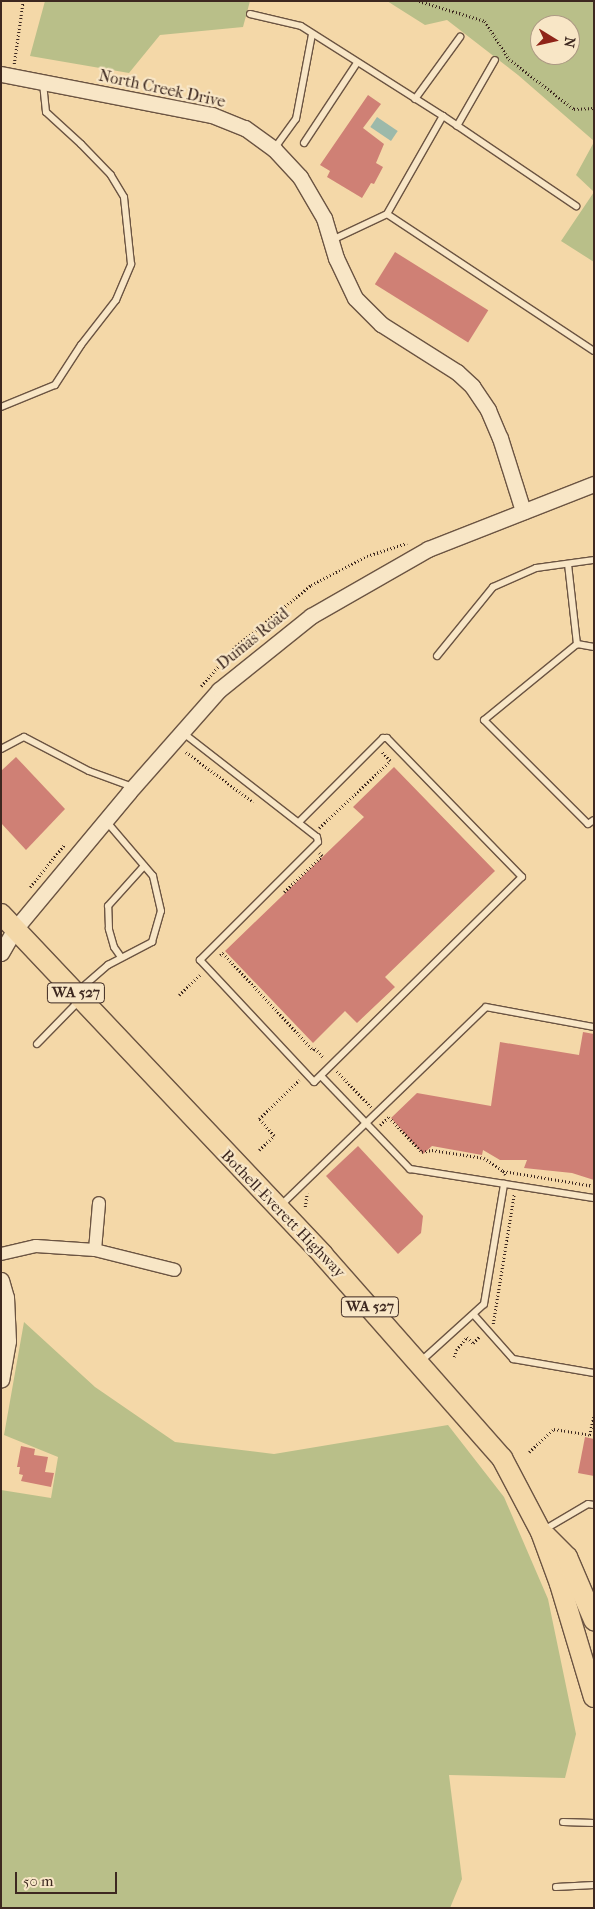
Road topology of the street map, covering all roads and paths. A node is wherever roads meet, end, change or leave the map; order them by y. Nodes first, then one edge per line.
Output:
1 (23, 1) edge
2 (420, 1) edge
3 (250, 14) dead end
4 (312, 34) junction
5 (460, 37) dead end
6 (495, 60) dead end
7 (357, 63) junction
8 (7, 75) edge
9 (43, 82) junction
10 (415, 99) junction
11 (594, 108) edge
12 (443, 116) junction
13 (457, 126) junction
14 (304, 143) dead end
15 (274, 149) junction
16 (576, 206) dead end
17 (387, 214) junction
18 (331, 241) junction
19 (594, 352) edge
20 (1, 407) edge
21 (594, 484) edge
22 (523, 511) junction
23 (594, 560) edge
24 (568, 564) junction
25 (577, 644) junction
26 (594, 647) edge
27 (437, 656) dead end
28 (182, 732) junction
29 (376, 745) junction
30 (1, 749) edge
31 (186, 752) dead end
32 (133, 787) junction
33 (256, 804) dead end
34 (106, 820) junction
35 (594, 820) edge
36 (299, 822) junction
37 (313, 832) junction
38 (313, 847) junction
39 (144, 866) junction
40 (280, 896) dead end
41 (1, 914) edge
42 (15, 929) junction
43 (1, 954) edge
44 (121, 957) junction
45 (207, 968) junction
46 (178, 995) dead end
47 (79, 996) junction
48 (594, 1027) edge
49 (37, 1044) dead end
50 (324, 1057) junction
51 (331, 1065) junction
52 (306, 1074) junction
53 (321, 1076) junction
54 (377, 1114) junction
55 (367, 1124) junction
56 (259, 1150) dead end
57 (507, 1185) junction
58 (594, 1186) edge
59 (594, 1198) edge
60 (99, 1203) dead end
61 (278, 1208) junction
62 (95, 1250) junction
63 (1, 1254) edge
64 (175, 1270) dead end
65 (1, 1280) edge
66 (474, 1315) junction
67 (486, 1330) junction
68 (454, 1357) dead end
69 (420, 1362) junction
70 (594, 1373) edge
71 (1, 1379) edge
72 (594, 1417) edge
73 (592, 1435) edge
74 (529, 1452) dead end
75 (594, 1505) edge
76 (541, 1532) junction
77 (560, 1584) junction
78 (594, 1622) edge
79 (594, 1697) edge
80 (563, 1822) dead end
81 (594, 1823) edge
82 (594, 1886) edge
83 (556, 1887) dead end

1 - 8 path
2 - 11 path
3 - 4 lane
4 - 7 lane
4 - 15 lane
5 - 10 lane
6 - 13 lane
7 - 10 lane
7 - 14 lane
8 - 9 street, North Creek Drive
9 - 15 street, North Creek Drive
9 - 20 lane
10 - 12 lane
12 - 13 lane
12 - 17 lane
13 - 16 lane
15 - 18 street, North Creek Drive
17 - 18 lane
17 - 19 lane
18 - 22 street, North Creek Drive
21 - 22 street, Dumas Road
22 - 28 street, Dumas Road
23 - 24 lane
24 - 25 lane
24 - 27 lane
25 - 26 lane
25 - 35 lane
28 - 32 street, Dumas Road
28 - 36 lane
29 - 36 lane
29 - 37 path
29 - 51 lane
30 - 32 lane
31 - 33 path
32 - 34 street, Dumas Road
34 - 39 lane
34 - 42 street, Dumas Road
36 - 37 lane
37 - 38 lane
38 - 40 path
38 - 45 lane
39 - 44 lane
39 - 44 lane
41 - 42 main road, Bothell-Everett Highway / WA 527
42 - 43 street, Dumas Road
42 - 47 main road, Bothell-Everett Highway / WA 527
44 - 47 lane
45 - 46 path
45 - 50 path
45 - 52 lane
47 - 49 lane
47 - 61 main road, Bothell-Everett Highway / WA 527
48 - 54 lane
50 - 51 path
50 - 52 path
51 - 53 lane
51 - 54 path
52 - 53 lane
52 - 56 path
53 - 55 lane
54 - 55 lane
55 - 57 lane
55 - 61 lane
57 - 58 path
57 - 59 lane
57 - 66 lane
57 - 67 path
60 - 62 street
61 - 69 main road, Bothell-Everett Highway / WA 527
62 - 63 street
62 - 64 street
65 - 71 street
66 - 67 lane
66 - 69 lane
67 - 68 path
67 - 70 lane
69 - 76 main road, Bothell-Everett Highway / WA 527
72 - 73 path
73 - 74 path
75 - 76 lane
76 - 77 main road, Bothell-Everett Highway / WA 527
76 - 78 main road, Bothell-Everett Highway / WA 527
77 - 78 main road
77 - 79 main road, Bothell-Everett Highway / WA 527
80 - 81 lane
82 - 83 lane

